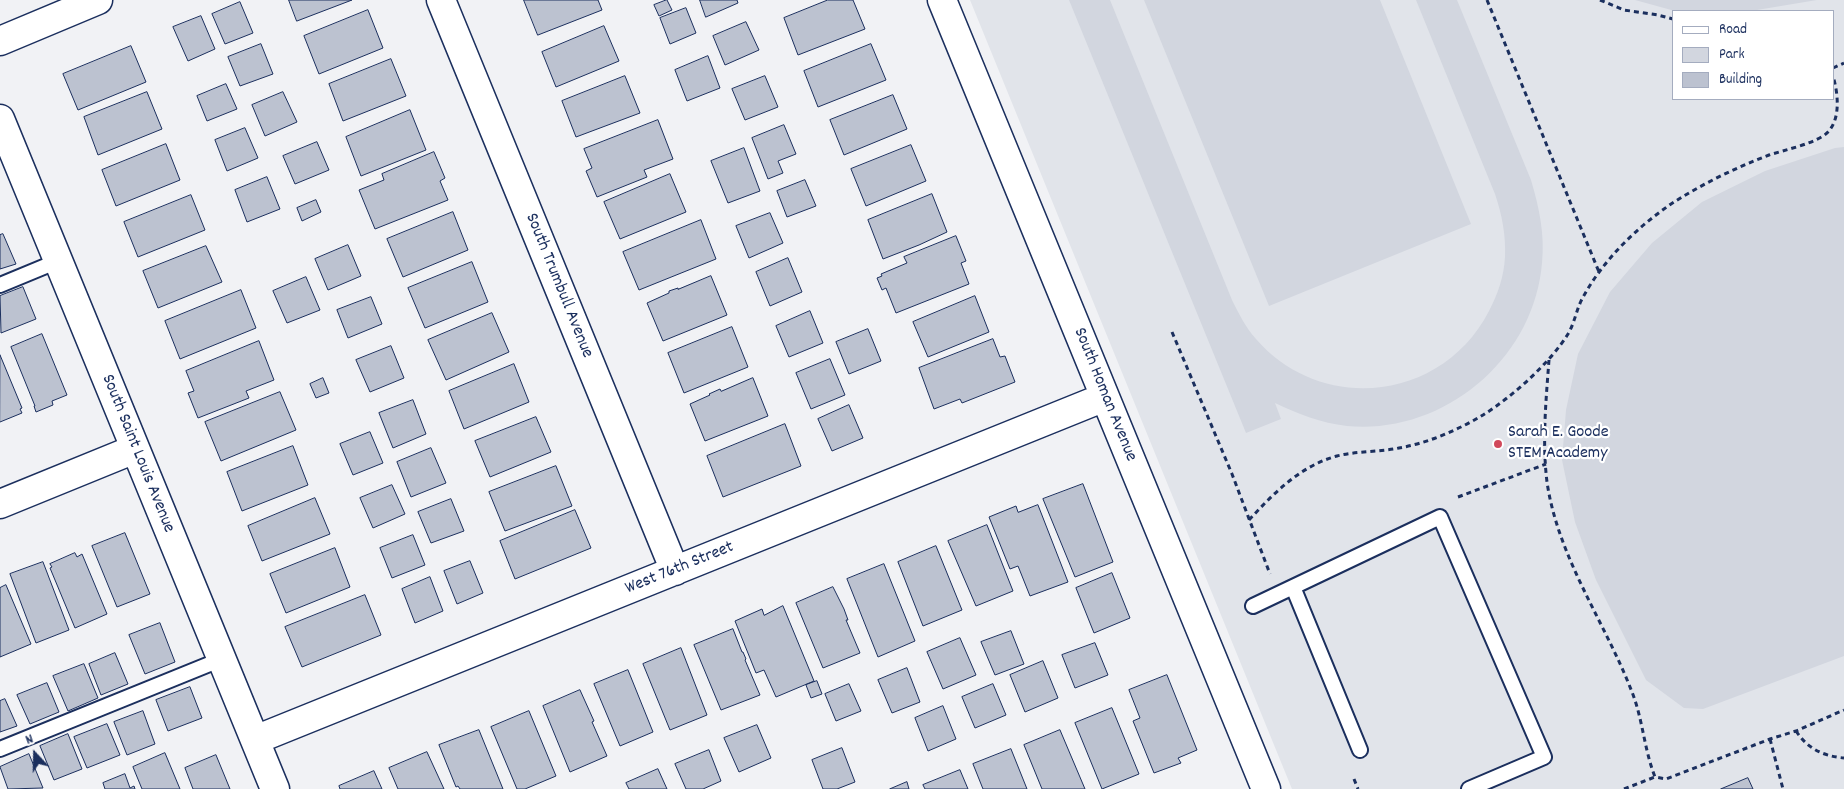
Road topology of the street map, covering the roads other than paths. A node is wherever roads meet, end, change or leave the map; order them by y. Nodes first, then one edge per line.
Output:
1 (98, 0) edge
2 (441, 0) edge
3 (942, 0) edge
4 (0, 40) edge
5 (0, 119) edge
6 (58, 261) junction
7 (0, 285) edge
8 (1105, 397) junction
9 (135, 448) junction
10 (0, 504) edge
11 (675, 571) junction
12 (1293, 587) junction
13 (1253, 606) dead end
14 (222, 659) junction
15 (255, 740) junction
16 (0, 748) edge
17 (1360, 750) dead end
18 (275, 789) edge
19 (1266, 789) edge
20 (1469, 789) edge

1 - 4 street
2 - 11 street, South Trumbull Avenue
3 - 8 street, South Homan Avenue
5 - 6 street, South Saint Louis Avenue
6 - 7 lane
6 - 9 street, South Saint Louis Avenue
8 - 11 street, West 76th Street
8 - 19 street, South Homan Avenue
9 - 10 street
9 - 14 street, South Saint Louis Avenue
11 - 15 street, West 76th Street
12 - 13 lane
12 - 17 lane
12 - 20 lane
14 - 15 street, South Saint Louis Avenue
14 - 16 lane
15 - 18 street, South Saint Louis Avenue

